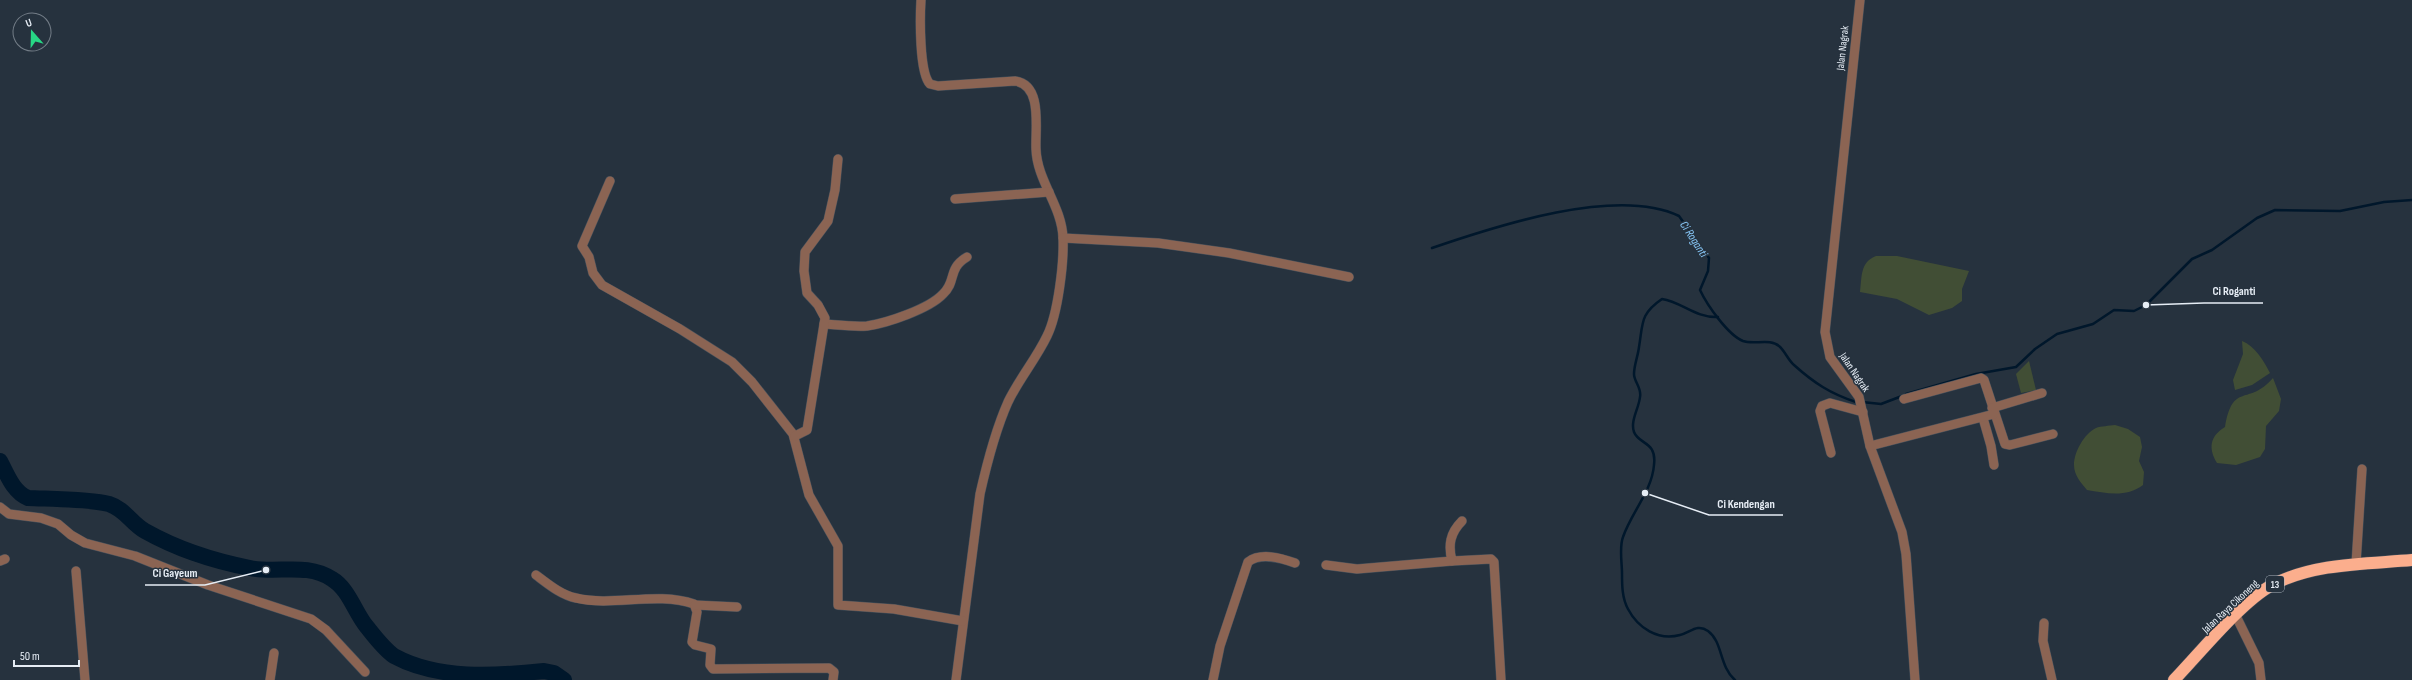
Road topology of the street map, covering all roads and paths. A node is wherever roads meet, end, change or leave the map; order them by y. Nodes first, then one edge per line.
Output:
1 (921, 0) edge
2 (1860, 0) edge
3 (838, 159) dead end
4 (610, 181) dead end
5 (1049, 192) junction
6 (955, 199) dead end
7 (1063, 238) junction
8 (967, 257) dead end
9 (1349, 277) dead end
10 (824, 324) junction
11 (2042, 393) dead end
12 (1904, 399) dead end
13 (1993, 411) junction
14 (1863, 412) junction
15 (1983, 418) junction
16 (2053, 434) dead end
17 (795, 436) junction
18 (2003, 442) junction
19 (1870, 446) junction
20 (1991, 446) junction
21 (1831, 453) dead end
22 (1994, 465) dead end
23 (2362, 469) dead end
24 (0, 507) edge
25 (1462, 521) dead end
26 (2412, 560) edge
27 (1295, 562) dead end
28 (1452, 562) junction
29 (2356, 564) junction
30 (1326, 565) dead end
31 (76, 571) dead end
32 (536, 575) dead end
33 (695, 605) junction
34 (737, 607) dead end
35 (2236, 616) junction
36 (963, 621) junction
37 (2044, 623) dead end
38 (274, 653) dead end
39 (365, 672) dead end
40 (85, 680) edge
41 (270, 680) edge
42 (834, 680) edge
43 (956, 680) edge
44 (1213, 680) edge
45 (1501, 680) edge
46 (1915, 680) edge
47 (2052, 680) edge
48 (2174, 680) edge
49 (2261, 680) edge

1 - 5 street
2 - 14 street, Jalan Nagrak
3 - 10 street
4 - 17 street
5 - 6 street
5 - 7 street
7 - 9 street
7 - 36 street
8 - 10 street
10 - 17 street
11 - 13 street
12 - 13 street
13 - 15 street
13 - 18 street
14 - 19 street, Jalan Nagrak
14 - 21 street
15 - 19 street
15 - 20 street
16 - 18 street
17 - 36 street
18 - 20 street
19 - 46 street, Jalan Nagrak
20 - 22 street
23 - 29 street
24 - 39 street
25 - 28 street
26 - 29 highway, Jalan Raya Cikoneng / 13
27 - 44 street
28 - 30 street
28 - 45 street
29 - 35 highway, Jalan Raya Cikoneng / 13
31 - 40 street
32 - 33 street
33 - 34 street
33 - 42 street
35 - 48 highway, Jalan Raya Cikoneng / 13
35 - 49 street
36 - 43 street
37 - 47 street
38 - 41 street

